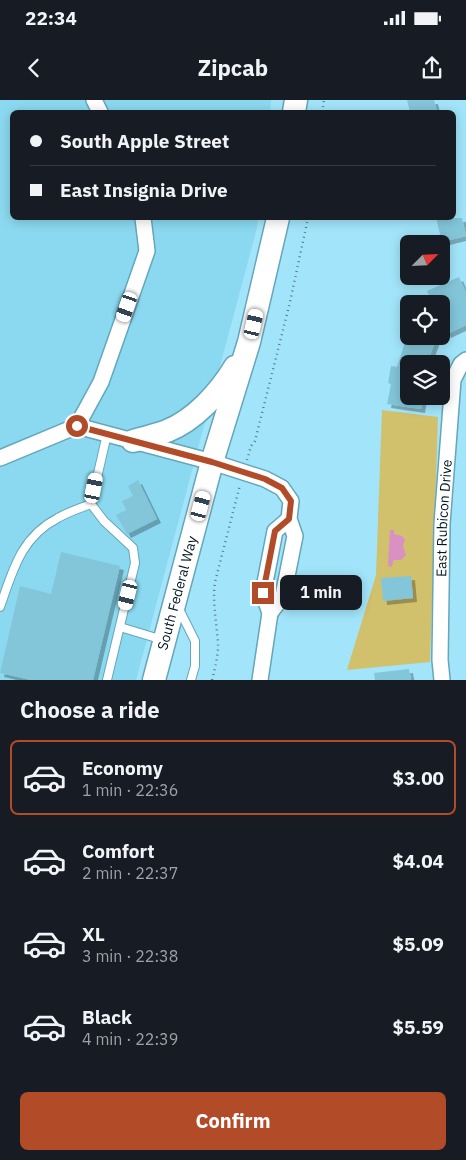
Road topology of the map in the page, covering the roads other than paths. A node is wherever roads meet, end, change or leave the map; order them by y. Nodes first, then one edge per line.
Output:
1 (143, 220) edge
2 (278, 220) edge
3 (249, 342) junction
4 (466, 360) edge
5 (77, 426) junction
6 (106, 434) junction
7 (133, 441) junction
8 (0, 458) edge
9 (212, 462) junction
10 (91, 504) junction
11 (289, 519) junction
12 (175, 601) junction
13 (0, 607) edge
14 (270, 612) junction
15 (120, 628) junction
16 (164, 641) junction
17 (107, 680) edge
18 (154, 680) edge
19 (191, 680) edge
20 (260, 680) edge
21 (442, 680) edge

1 - 5 street
2 - 3 main road, South Federal Way
3 - 7 main road
3 - 9 main road, South Federal Way
4 - 21 street, East Rubicon Drive
5 - 6 street
5 - 8 street
6 - 7 street
6 - 10 lane
7 - 9 street
9 - 11 street
9 - 12 main road, South Federal Way
10 - 13 lane
10 - 15 lane
11 - 14 street
11 - 14 street
12 - 16 main road, South Federal Way
12 - 19 lane
14 - 20 street
15 - 16 lane
15 - 17 lane
16 - 18 main road, South Federal Way

